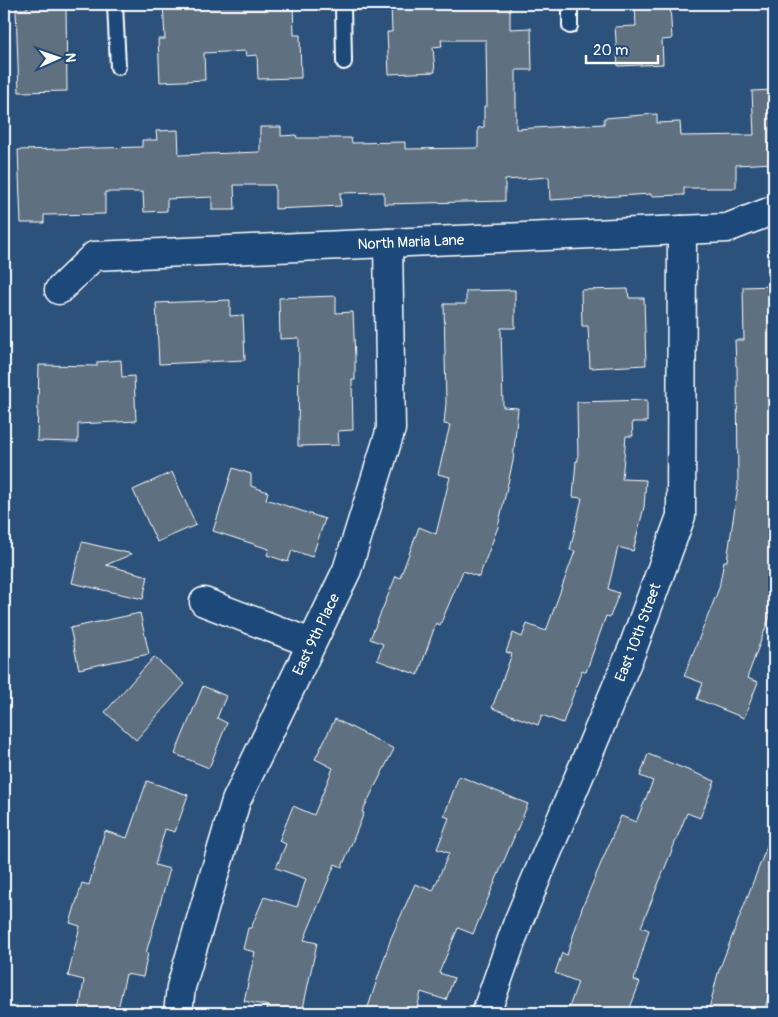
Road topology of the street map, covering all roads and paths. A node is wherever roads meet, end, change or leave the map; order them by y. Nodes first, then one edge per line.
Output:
1 (115, 4) edge
2 (343, 4) edge
3 (570, 4) edge
4 (570, 26) dead end
5 (344, 62) dead end
6 (118, 67) dead end
7 (774, 210) edge
8 (682, 230) junction
9 (388, 243) junction
10 (58, 290) dead end
11 (204, 602) dead end
12 (311, 643) junction
13 (178, 1013) edge
14 (486, 1013) edge

1 - 6 lane
2 - 5 lane
3 - 4 lane
7 - 8 street, North Maria Lane
8 - 9 street, North Maria Lane
8 - 14 street, East 10th Street
9 - 10 street, North Maria Lane
9 - 12 street, East 9th Place
11 - 12 street
12 - 13 street, East 9th Place

